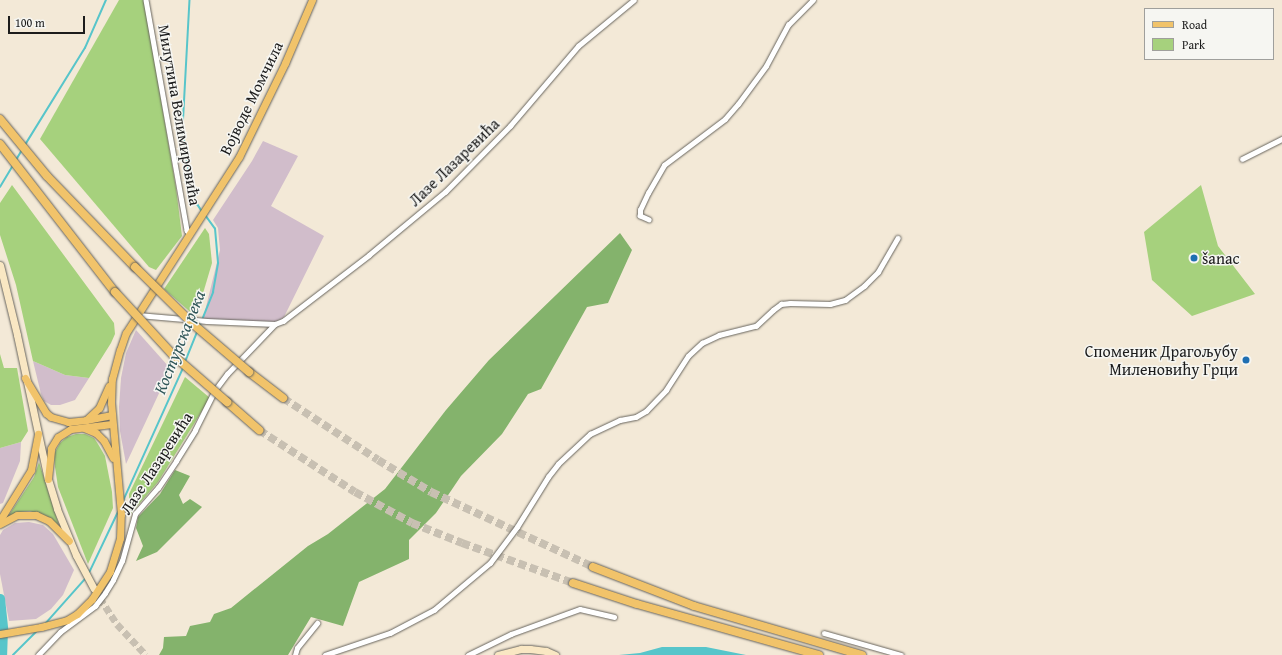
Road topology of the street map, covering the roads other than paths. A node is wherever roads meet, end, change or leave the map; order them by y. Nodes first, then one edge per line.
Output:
1 (146, 0) edge
2 (312, 0) edge
3 (634, 0) edge
4 (813, 0) edge
5 (0, 119) edge
6 (1282, 139) edge
7 (0, 144) edge
8 (1242, 159) dead end
9 (649, 220) dead end
10 (190, 234) junction
11 (898, 238) dead end
12 (0, 265) edge
13 (138, 315) junction
14 (275, 324) junction
15 (25, 378) junction
16 (112, 379) junction
17 (283, 398) tunnel mouth
18 (111, 415) junction
19 (86, 420) junction
20 (112, 424) junction
21 (82, 427) junction
22 (258, 430) tunnel mouth
23 (38, 434) junction
24 (116, 464) junction
25 (48, 479) junction
26 (0, 519) edge
27 (69, 541) junction
28 (593, 567) tunnel mouth
29 (573, 583) tunnel mouth
30 (93, 587) tunnel mouth
31 (614, 617) dead end
32 (317, 623) dead end
33 (3, 633) edge
34 (824, 633) dead end
35 (38, 655) edge
36 (295, 655) edge
37 (325, 655) edge
38 (468, 655) edge
39 (498, 655) edge
40 (556, 655) edge
41 (819, 655) edge
42 (862, 655) edge
43 (901, 655) edge

1 - 10 street, Милутина Велимировића
2 - 10 main road, Војводе Момчила
3 - 14 street, Лазе Лазаревића
4 - 9 street
5 - 17 highway, bridge
6 - 8 street
7 - 22 highway, bridge
10 - 13 main road
11 - 37 street
12 - 15 main road
13 - 14 street
13 - 16 main road
14 - 35 street, Лазе Лазаревића
15 - 19 main road
15 - 23 main road
16 - 18 main road
16 - 19 main road
18 - 19 main road
18 - 20 main road
20 - 21 main road
20 - 24 main road
21 - 24 main road
21 - 25 main road
23 - 25 main road
23 - 26 main road
24 - 33 main road
25 - 27 main road
26 - 27 main road
27 - 30 main road
28 - 42 highway
29 - 41 highway
31 - 38 street
32 - 36 street
34 - 43 street
39 - 40 main road

